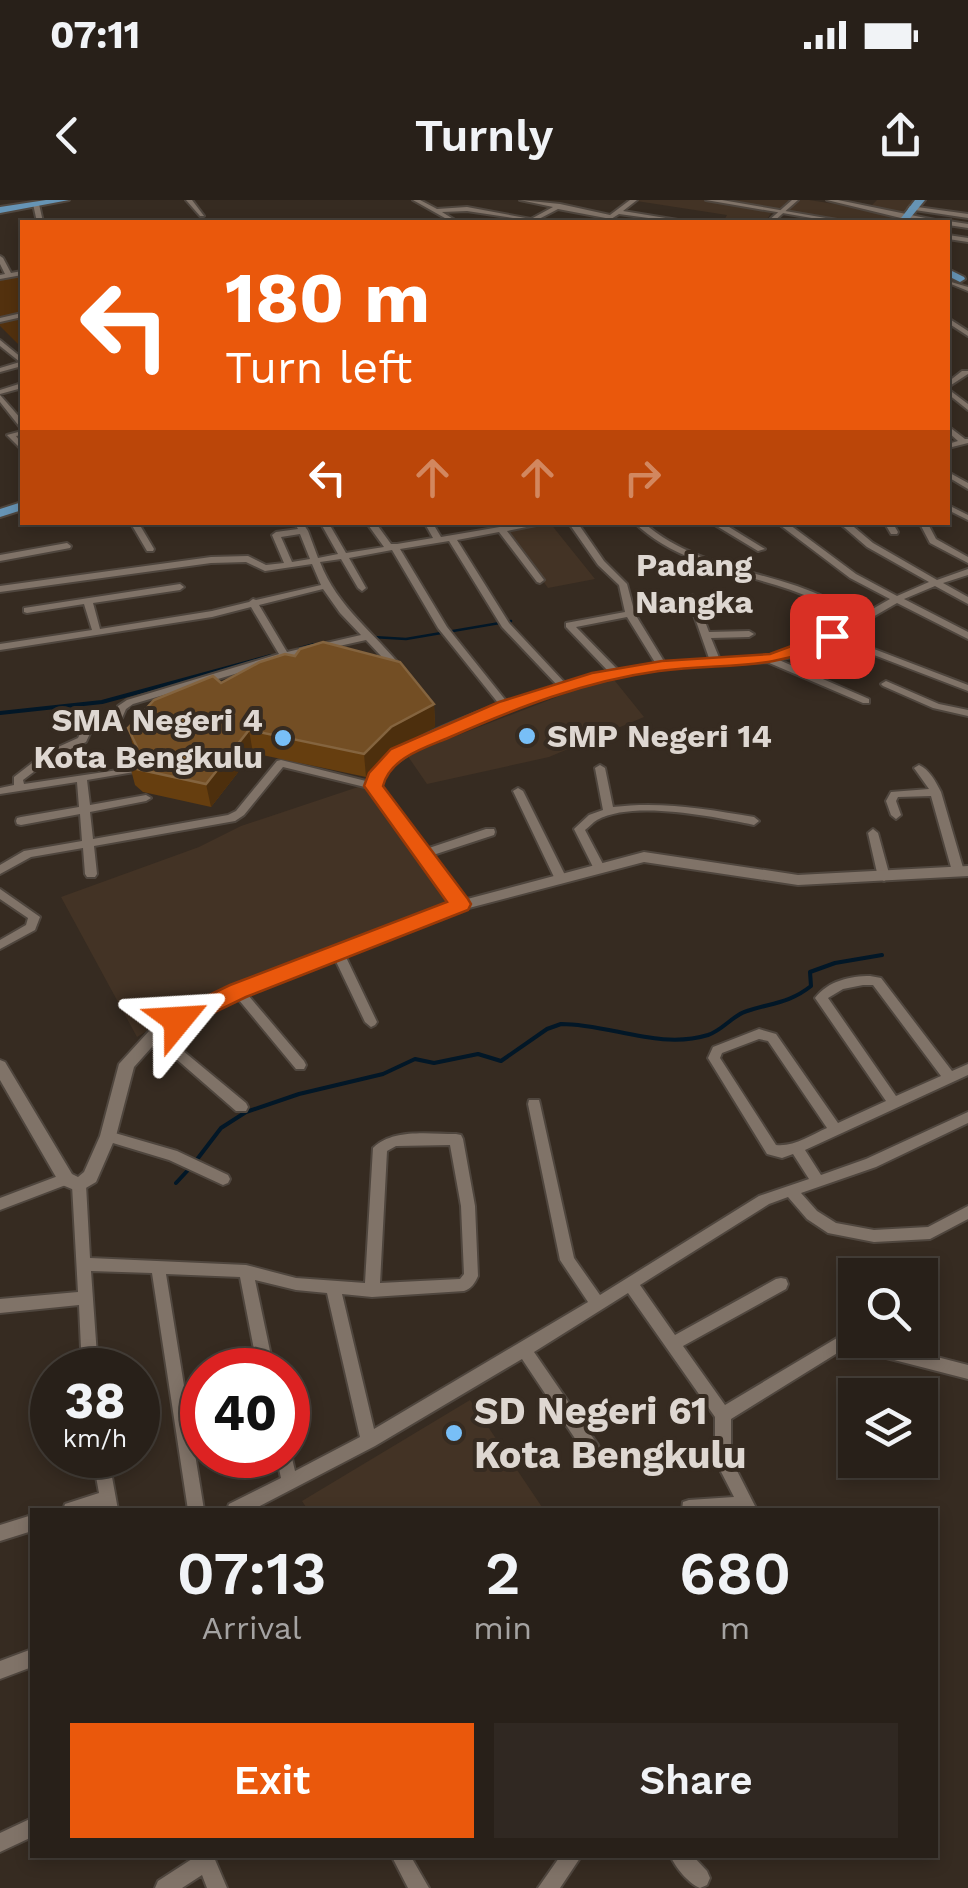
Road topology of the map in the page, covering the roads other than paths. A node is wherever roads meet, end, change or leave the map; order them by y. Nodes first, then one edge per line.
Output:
1 (64, 200) edge
2 (189, 200) edge
3 (416, 200) edge
4 (523, 200) edge
5 (634, 200) edge
6 (708, 200) edge
7 (795, 200) edge
8 (830, 200) edge
9 (920, 200) edge
10 (41, 202) edge
11 (739, 202) edge
12 (561, 203) edge
13 (6, 208) edge
14 (610, 210) dead end
15 (436, 211) junction
16 (620, 212) junction
17 (778, 212) junction
18 (202, 215) dead end
19 (906, 216) edge
20 (968, 216) edge
21 (452, 220) edge
22 (529, 220) edge
23 (536, 220) edge
24 (674, 220) edge
25 (772, 220) edge
26 (832, 220) edge
27 (0, 258) edge
28 (20, 273) edge
29 (10, 275) junction
30 (0, 277) edge
31 (951, 323) edge
32 (968, 323) edge
33 (968, 334) edge
34 (0, 342) edge
35 (20, 361) edge
36 (950, 390) edge
37 (0, 395) edge
38 (968, 408) edge
39 (20, 421) edge
40 (20, 434) edge
41 (12, 436) junction
42 (0, 438) edge
43 (20, 446) edge
44 (136, 525) edge
45 (326, 525) edge
46 (373, 525) edge
47 (430, 525) edge
48 (479, 525) edge
49 (525, 525) edge
50 (574, 525) edge
51 (641, 525) edge
52 (719, 525) edge
53 (784, 525) edge
54 (846, 525) edge
55 (924, 525) edge
56 (301, 527) edge
57 (501, 530) junction
58 (485, 532) junction
59 (452, 538) junction
60 (438, 540) junction
61 (67, 546) dead end
62 (392, 546) junction
63 (761, 549) dead end
64 (150, 550) dead end
65 (344, 555) junction
66 (0, 558) edge
67 (316, 560) junction
68 (968, 560) edge
69 (289, 566) junction
70 (968, 572) edge
71 (540, 580) dead end
72 (60, 582) junction
73 (936, 583) junction
74 (326, 586) junction
75 (180, 587) dead end
76 (362, 588) dead end
77 (0, 589) edge
78 (692, 598) dead end
79 (898, 599) junction
80 (88, 601) junction
81 (968, 601) edge
82 (253, 602) junction
83 (61, 604) junction
84 (27, 610) dead end
85 (630, 614) junction
86 (864, 619) junction
87 (97, 633) junction
88 (748, 634) dead end
89 (363, 635) junction
90 (706, 635) junction
91 (832, 636) junction
92 (968, 636) edge
93 (0, 647) edge
94 (873, 652) junction
95 (284, 656) junction
96 (770, 660) junction
97 (716, 663) junction
98 (662, 666) junction
99 (615, 672) junction
100 (833, 672) dead end
101 (296, 673) edge
102 (947, 682) junction
103 (886, 684) dead end
104 (413, 687) edge
105 (564, 687) junction
106 (968, 688) edge
107 (866, 701) dead end
108 (931, 704) junction
109 (506, 706) junction
110 (968, 713) edge
111 (436, 715) edge
112 (447, 729) junction
113 (600, 768) dead end
114 (919, 768) dead end
115 (134, 769) edge
116 (82, 778) junction
117 (373, 786) junction
118 (20, 788) junction
119 (0, 790) edge
120 (518, 791) dead end
121 (936, 792) junction
122 (146, 798) dead end
123 (84, 811) junction
124 (609, 812) junction
125 (896, 815) dead end
126 (21, 821) dead end
127 (754, 821) dead end
128 (490, 832) dead end
129 (873, 833) dead end
130 (88, 845) junction
131 (423, 854) junction
132 (598, 866) junction
133 (0, 870) edge
134 (963, 871) edge
135 (91, 874) dead end
136 (560, 877) junction
137 (884, 877) junction
138 (0, 892) edge
139 (460, 904) junction
140 (0, 945) edge
141 (338, 953) junction
142 (238, 991) junction
143 (372, 1022) dead end
144 (155, 1034) junction
145 (300, 1065) dead end
146 (0, 1066) edge
147 (968, 1068) edge
148 (949, 1077) junction
149 (894, 1103) junction
150 (534, 1104) dead end
151 (241, 1107) dead end
152 (968, 1118) edge
153 (836, 1130) junction
154 (108, 1136) junction
155 (796, 1148) junction
156 (222, 1179) dead end
157 (73, 1182) junction
158 (818, 1182) junction
159 (792, 1190) junction
160 (0, 1204) edge
161 (968, 1212) edge
162 (86, 1264) junction
163 (158, 1267) junction
164 (246, 1272) junction
165 (781, 1284) dead end
166 (631, 1285) junction
167 (333, 1287) junction
168 (372, 1290) junction
169 (86, 1298) junction
170 (597, 1304) junction
171 (0, 1306) edge
172 (672, 1344) junction
173 (89, 1348) edge
174 (262, 1348) edge
175 (524, 1350) junction
176 (968, 1372) edge
177 (724, 1415) junction
178 (370, 1441) junction
179 (592, 1450) dead end
180 (104, 1478) edge
181 (289, 1480) joint
182 (108, 1504) edge
183 (747, 1507) edge
184 (196, 1508) edge
185 (239, 1508) edge
186 (689, 1508) edge
187 (30, 1523) edge
188 (0, 1533) edge
189 (30, 1659) edge
190 (0, 1670) edge
191 (30, 1828) edge
192 (0, 1843) edge
193 (205, 1858) edge
194 (401, 1858) edge
195 (571, 1858) edge
196 (683, 1858) edge
197 (700, 1878) dead end
198 (166, 1888) edge
199 (218, 1888) edge
200 (419, 1888) edge
201 (548, 1888) edge

1 - 10 main road
2 - 18 street
3 - 15 street
4 - 12 street
5 - 16 street
6 - 11 street
7 - 17 street
8 - 19 street
9 - 19 main road
10 - 13 main road
11 - 17 street
12 - 14 street
12 - 16 street
12 - 23 street
15 - 21 street
15 - 22 street
16 - 24 street
17 - 25 street
17 - 26 street
19 - 20 street
27 - 29 street
28 - 29 street
29 - 30 street
31 - 32 street
31 - 33 street
34 - 35 street
36 - 38 street
37 - 39 street
40 - 41 street
41 - 42 street
41 - 43 street
44 - 64 street
45 - 65 street
46 - 62 street
47 - 60 street
48 - 58 street
49 - 57 street
50 - 85 street
51 - 86 street
52 - 63 street
53 - 79 street
54 - 73 street
55 - 68 street
56 - 67 street
56 - 69 street
57 - 58 street
57 - 71 street
58 - 59 street
59 - 60 street
59 - 105 street
60 - 62 street
61 - 66 street
62 - 65 street
62 - 109 street
65 - 67 street
65 - 76 street
67 - 69 street
67 - 74 street
69 - 72 street
70 - 73 street
72 - 77 street
72 - 83 street
73 - 79 street
73 - 81 street
74 - 82 street
74 - 89 street
75 - 80 street
78 - 90 street
79 - 86 street
79 - 92 street
80 - 83 street
80 - 87 street
82 - 87 street
82 - 95 street
83 - 84 street
85 - 98 street
85 - 99 street
86 - 91 street
87 - 93 street
88 - 90 street
89 - 95 street
89 - 104 street
90 - 97 street
91 - 94 street
91 - 96 street
94 - 100 street
94 - 102 street
95 - 101 street
95 - 118 street
96 - 97 street
96 - 107 street
97 - 98 street
98 - 99 street
99 - 105 street
102 - 106 street
102 - 108 street
103 - 108 street
105 - 109 street
108 - 110 street
109 - 112 street
111 - 112 street
112 - 117 street
113 - 124 street
114 - 121 street
115 - 116 street
116 - 118 street
116 - 123 street
117 - 130 street
117 - 131 street
118 - 119 street
120 - 136 street
121 - 125 street
121 - 134 street
122 - 123 street
123 - 126 street
123 - 130 street
124 - 127 street
124 - 132 street
128 - 131 street
129 - 137 street
130 - 133 street
130 - 135 street
131 - 139 street
132 - 136 street
132 - 137 street
134 - 137 street
136 - 139 street
138 - 140 street
139 - 141 street
141 - 142 street
141 - 143 street
142 - 144 street
142 - 145 street
144 - 151 street
144 - 154 street
146 - 157 street
147 - 148 street
148 - 149 street
148 - 149 street
149 - 153 street
150 - 170 street
152 - 158 street
153 - 155 street
153 - 155 street
154 - 156 street
154 - 157 street
155 - 158 street
157 - 160 street
157 - 162 street
158 - 159 street
159 - 161 street
159 - 166 street
162 - 163 street
162 - 169 street
163 - 164 street
163 - 184 street
164 - 167 street
164 - 174 street
165 - 172 street
166 - 170 street
166 - 172 street
167 - 168 street
167 - 178 street
168 - 168 street
169 - 171 street
169 - 173 street
170 - 175 street
172 - 177 street
175 - 178 street
175 - 179 street
176 - 177 street
177 - 183 street
178 - 181 street
180 - 182 street
181 - 185 street
183 - 186 street
187 - 188 street
189 - 190 street
191 - 192 street
193 - 198 street
193 - 199 street
194 - 200 street
195 - 201 street
196 - 197 street

